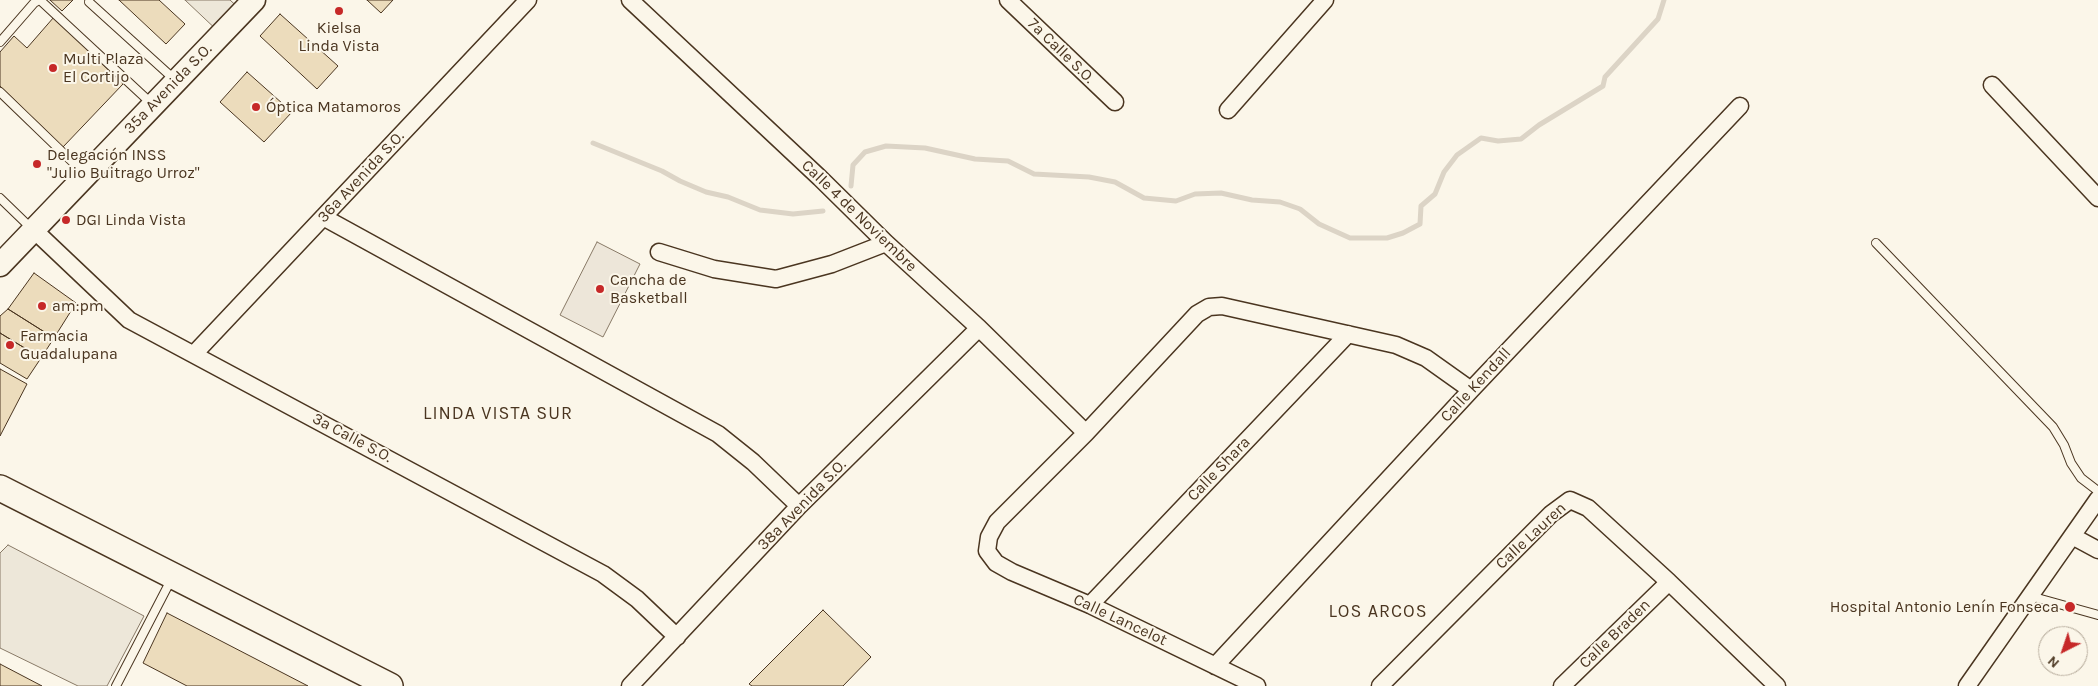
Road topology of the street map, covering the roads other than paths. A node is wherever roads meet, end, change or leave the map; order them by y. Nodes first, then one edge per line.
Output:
1 (39, 0) edge
2 (254, 0) edge
3 (528, 0) edge
4 (630, 0) edge
5 (1008, 0) edge
6 (1325, 0) edge
7 (89, 2) dead end
8 (0, 42) edge
9 (176, 81) junction
10 (1992, 85) dead end
11 (0, 92) edge
12 (1115, 102) dead end
13 (153, 105) junction
14 (1740, 106) dead end
15 (1228, 110) dead end
16 (86, 175) junction
17 (0, 198) edge
18 (2098, 198) edge
19 (323, 217) junction
20 (34, 230) junction
21 (886, 243) junction
22 (1876, 243) dead end
23 (659, 252) dead end
24 (0, 265) edge
25 (979, 328) junction
26 (1348, 334) junction
27 (194, 354) junction
28 (1471, 390) junction
29 (1086, 433) junction
30 (2098, 492) edge
31 (2, 493) edge
32 (2098, 499) edge
33 (799, 506) junction
34 (2072, 536) junction
35 (2098, 550) edge
36 (173, 576) junction
37 (1669, 582) junction
38 (2030, 596) junction
39 (1090, 604) junction
40 (2098, 615) edge
41 (677, 637) junction
42 (1215, 666) junction
43 (378, 683) edge
44 (1767, 683) edge
45 (116, 686) edge
46 (630, 686) edge
47 (1257, 686) edge
48 (1380, 686) edge
49 (1562, 686) edge
50 (1967, 686) edge

1 - 8 lane
1 - 13 lane
2 - 9 main road, 35a Avenida S.O.
3 - 19 street, 36a Avenida S.O.
4 - 21 street, Calle 4 de Noviembre
5 - 12 street, 7a Calle S.O.
6 - 15 street
7 - 9 lane
9 - 13 main road, 35a Avenida S.O.
10 - 18 street
11 - 16 lane
13 - 16 main road, 35a Avenida S.O.
14 - 28 street, Calle Kendall
16 - 20 main road, 35a Avenida S.O.
17 - 20 lane
19 - 27 street, 36a Avenida S.O.
19 - 33 street
20 - 24 main road, 35a Avenida S.O.
20 - 27 street, 3a Calle S.O.
21 - 23 street
21 - 25 street, Calle 4 de Noviembre
22 - 30 lane
25 - 29 street, Calle 4 de Noviembre
25 - 33 street, 38a Avenida S.O.
26 - 28 street
26 - 29 street
26 - 39 street, Calle Shara
27 - 41 street, 3a Calle S.O.
28 - 42 street, Calle Kendall
29 - 39 street, Calle Lancelot
31 - 36 main road
32 - 34 street
33 - 41 street, 38a Avenida S.O.
34 - 35 street
34 - 38 street
36 - 43 main road
36 - 45 lane
37 - 44 street, Calle Lauren
37 - 48 street, Calle Lauren
37 - 49 street, Calle Braden
38 - 40 lane
38 - 50 street
39 - 42 street, Calle Lancelot
41 - 46 street, 38a Avenida S.O.
42 - 47 street, Calle Lancelot

